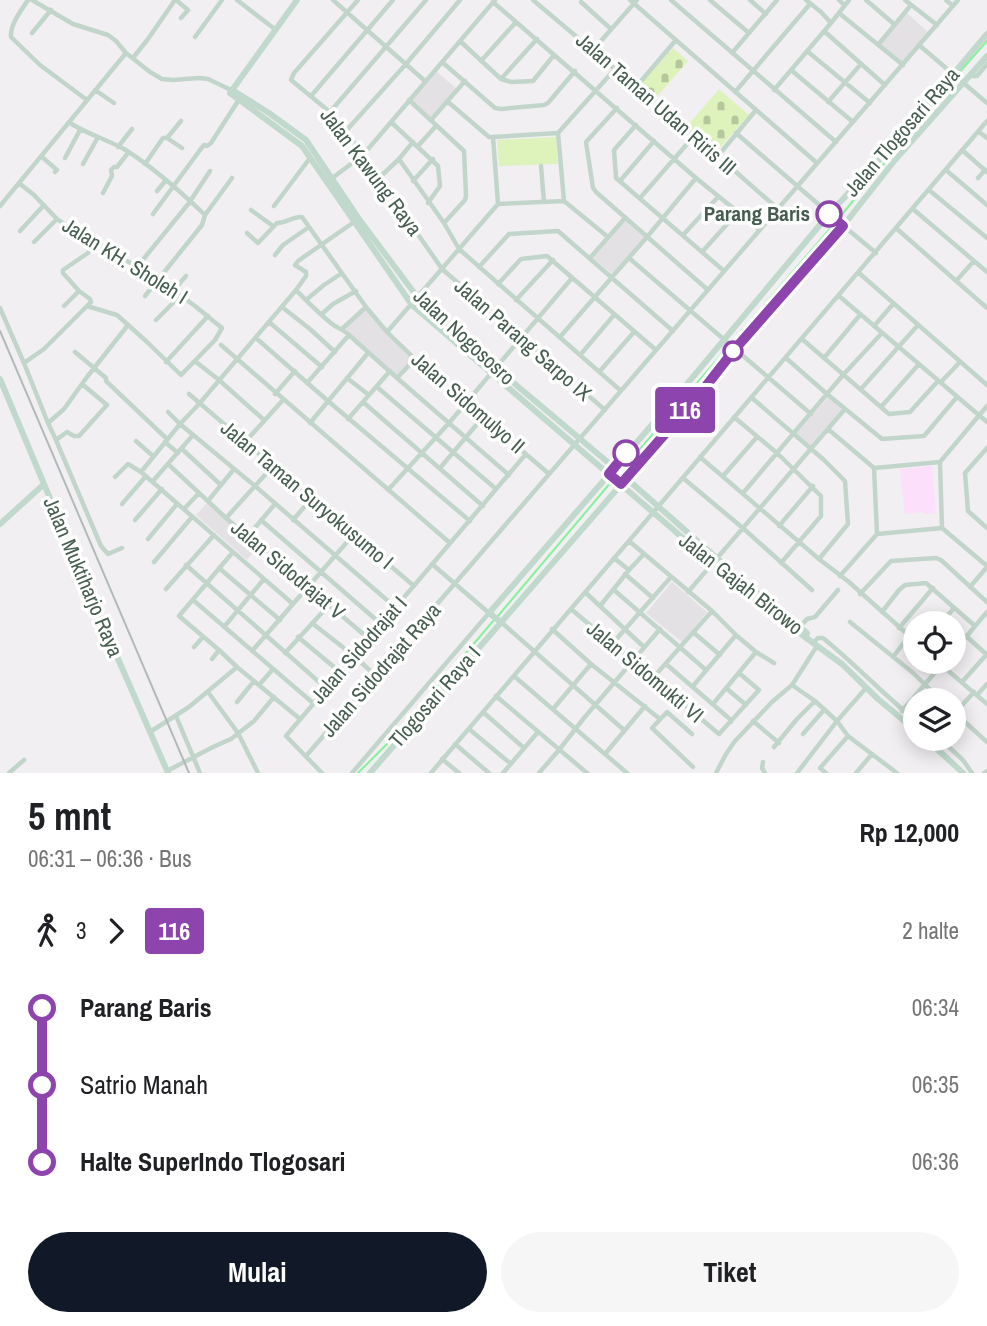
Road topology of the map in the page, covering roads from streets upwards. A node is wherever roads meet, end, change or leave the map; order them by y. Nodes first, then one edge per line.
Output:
1 (30, 0) edge
2 (175, 0) edge
3 (222, 0) edge
4 (237, 0) edge
5 (297, 0) edge
6 (333, 0) edge
7 (358, 0) edge
8 (393, 0) edge
9 (426, 0) edge
10 (460, 0) edge
11 (533, 0) edge
12 (671, 0) edge
13 (710, 0) edge
14 (750, 0) edge
15 (777, 0) edge
16 (839, 0) edge
17 (849, 0) edge
18 (866, 0) edge
19 (905, 0) edge
20 (946, 0) edge
21 (958, 0) edge
22 (494, 1) edge
23 (634, 1) edge
24 (581, 2) edge
25 (808, 2) edge
26 (844, 5) junction
27 (911, 5) junction
28 (953, 6) junction
29 (51, 10) junction
30 (344, 11) junction
31 (839, 13) junction
32 (766, 14) junction
33 (181, 18) dead end
34 (516, 22) junction
35 (831, 23) junction
36 (894, 24) junction
37 (937, 25) junction
38 (611, 29) junction
39 (276, 30) junction
40 (366, 31) junction
41 (824, 31) junction
42 (32, 33) dead end
43 (749, 33) junction
44 (987, 34) edge
45 (195, 37) dead end
46 (537, 40) junction
47 (676, 40) junction
48 (460, 41) junction
49 (878, 45) junction
50 (919, 45) junction
51 (385, 47) junction
52 (593, 50) junction
53 (125, 51) junction
54 (807, 51) junction
55 (732, 53) junction
56 (554, 55) junction
57 (987, 56) edge
58 (133, 58) junction
59 (481, 61) junction
60 (442, 62) junction
61 (406, 64) junction
62 (861, 64) junction
63 (987, 64) edge
64 (902, 65) junction
65 (615, 69) junction
66 (791, 70) junction
67 (575, 71) junction
68 (754, 71) junction
69 (954, 73) junction
70 (970, 76) junction
71 (501, 79) junction
72 (425, 81) junction
73 (465, 81) junction
74 (845, 82) junction
75 (964, 82) junction
76 (885, 85) junction
77 (636, 87) junction
78 (95, 90) junction
79 (596, 90) junction
80 (774, 90) junction
81 (230, 91) junction
82 (735, 92) junction
83 (311, 96) junction
84 (240, 98) junction
85 (87, 100) junction
86 (409, 100) junction
87 (447, 101) junction
88 (828, 102) junction
89 (114, 103) dead end
90 (870, 103) junction
91 (987, 103) edge
92 (617, 108) junction
93 (756, 110) junction
94 (330, 112) junction
95 (267, 115) junction
96 (431, 120) junction
97 (181, 121) dead end
98 (987, 121) edge
99 (391, 122) junction
100 (853, 122) junction
101 (70, 123) junction
102 (636, 125) junction
103 (436, 126) junction
104 (132, 129) dead end
105 (80, 130) junction
106 (345, 132) junction
107 (979, 132) junction
108 (558, 133) junction
109 (737, 133) junction
110 (694, 135) junction
111 (97, 137) junction
112 (492, 137) junction
113 (167, 138) junction
114 (987, 138) edge
115 (654, 141) junction
116 (413, 142) junction
117 (836, 142) junction
118 (418, 146) junction
119 (118, 147) junction
120 (182, 149) dead end
121 (962, 150) junction
122 (128, 153) junction
123 (363, 155) junction
124 (718, 156) junction
125 (41, 157) junction
126 (65, 158) dead end
127 (310, 158) junction
128 (398, 159) junction
129 (433, 159) junction
130 (674, 159) junction
131 (817, 163) junction
132 (83, 164) dead end
133 (145, 164) junction
134 (541, 166) dead end
135 (946, 170) junction
136 (210, 171) dead end
137 (986, 171) edge
138 (55, 173) dead end
139 (232, 178) dead end
140 (379, 178) junction
141 (696, 178) junction
142 (978, 178) dead end
143 (166, 180) junction
144 (330, 180) junction
145 (413, 181) junction
146 (620, 181) junction
147 (19, 183) junction
148 (797, 186) junction
149 (174, 187) junction
150 (929, 190) junction
151 (157, 191) dead end
152 (103, 193) dead end
153 (718, 196) junction
154 (639, 198) junction
155 (190, 200) junction
156 (564, 201) junction
157 (1, 202) edge
158 (544, 202) junction
159 (428, 203) junction
160 (498, 204) junction
161 (44, 205) junction
162 (987, 205) edge
163 (274, 206) dead end
164 (778, 209) junction
165 (913, 209) junction
166 (251, 210) dead end
167 (738, 212) junction
168 (153, 214) dead end
169 (205, 215) junction
170 (830, 215) junction
171 (625, 218) junction
172 (663, 218) junction
173 (57, 219) junction
174 (354, 222) junction
175 (444, 223) junction
176 (841, 224) junction
177 (273, 226) junction
178 (309, 227) junction
179 (896, 228) junction
180 (760, 230) junction
181 (20, 231) dead end
182 (247, 233) dead end
183 (683, 235) junction
184 (608, 237) junction
185 (647, 237) junction
186 (987, 238) edge
187 (34, 242) dead end
188 (95, 242) junction
189 (321, 245) junction
190 (459, 249) junction
191 (702, 252) junction
192 (876, 253) junction
193 (275, 255) dead end
194 (590, 258) junction
195 (629, 258) junction
196 (552, 260) junction
197 (974, 260) junction
198 (987, 260) edge
199 (137, 267) junction
200 (479, 267) junction
201 (981, 267) junction
202 (442, 269) junction
203 (724, 271) junction
204 (987, 272) edge
205 (342, 273) junction
206 (859, 273) junction
207 (186, 276) dead end
208 (572, 278) junction
209 (612, 278) junction
210 (159, 280) junction
211 (956, 281) junction
212 (498, 284) junction
213 (296, 290) junction
214 (708, 290) junction
215 (79, 291) junction
216 (173, 291) junction
217 (356, 291) junction
218 (145, 296) dead end
219 (180, 296) junction
220 (839, 296) junction
221 (595, 297) junction
222 (306, 300) junction
223 (516, 300) junction
224 (415, 301) junction
225 (893, 304) junction
226 (64, 306) dead end
227 (87, 306) junction
228 (282, 307) junction
229 (366, 307) junction
230 (0, 308) edge
231 (987, 308) edge
232 (690, 310) junction
233 (322, 314) junction
234 (614, 315) junction
235 (860, 315) junction
236 (208, 316) junction
237 (537, 318) junction
238 (156, 320) dead end
239 (269, 322) junction
240 (128, 325) junction
241 (918, 325) junction
242 (874, 326) junction
243 (342, 329) junction
244 (673, 331) junction
245 (387, 332) junction
246 (634, 332) junction
247 (882, 333) junction
248 (349, 335) junction
249 (560, 337) junction
250 (256, 338) junction
251 (522, 338) junction
252 (802, 339) junction
253 (725, 340) junction
254 (220, 345) dead end
255 (899, 346) junction
256 (734, 348) junction
257 (656, 350) junction
258 (75, 352) dead end
259 (335, 352) junction
260 (368, 353) junction
261 (581, 354) junction
262 (786, 358) junction
263 (824, 358) junction
264 (236, 359) junction
265 (415, 359) junction
266 (166, 362) junction
267 (195, 362) junction
268 (960, 362) junction
269 (24, 363) junction
270 (919, 364) junction
271 (95, 368) junction
272 (322, 368) junction
273 (295, 371) junction
274 (390, 371) junction
275 (494, 371) junction
276 (600, 371) junction
277 (844, 375) junction
278 (347, 378) junction
279 (397, 378) junction
280 (0, 379) edge
281 (768, 379) junction
282 (219, 380) junction
283 (938, 382) junction
284 (307, 383) junction
285 (82, 384) junction
286 (987, 385) edge
287 (377, 387) junction
288 (861, 389) junction
289 (620, 390) junction
290 (188, 394) dead end
291 (275, 394) junction
292 (827, 394) junction
293 (369, 395) junction
294 (957, 397) junction
295 (752, 398) junction
296 (283, 400) junction
297 (328, 401) junction
298 (466, 401) junction
299 (363, 402) junction
300 (199, 404) junction
301 (987, 406) edge
302 (881, 407) junction
303 (845, 409) junction
304 (605, 410) junction
305 (168, 412) dead end
306 (811, 414) junction
307 (979, 415) junction
308 (483, 417) junction
309 (734, 417) junction
310 (348, 419) junction
311 (264, 421) junction
312 (310, 422) junction
313 (987, 422) edge
314 (449, 423) junction
315 (48, 424) junction
316 (180, 424) junction
317 (828, 429) junction
318 (794, 434) junction
319 (193, 435) junction
320 (465, 437) junction
321 (757, 437) junction
322 (436, 438) junction
323 (56, 440) junction
324 (136, 441) dead end
325 (166, 441) junction
326 (245, 442) junction
327 (578, 442) junction
328 (987, 448) edge
329 (811, 450) junction
330 (180, 451) junction
331 (453, 451) junction
332 (422, 453) junction
333 (777, 453) junction
334 (526, 454) junction
335 (153, 456) junction
336 (700, 457) junction
337 (940, 462) junction
338 (168, 464) junction
339 (274, 466) junction
340 (408, 468) junction
341 (440, 468) junction
342 (874, 468) junction
343 (234, 469) junction
344 (794, 470) junction
345 (613, 472) junction
346 (144, 474) junction
347 (548, 474) junction
348 (509, 475) junction
349 (723, 476) junction
350 (115, 478) dead end
351 (683, 478) junction
352 (153, 481) junction
353 (623, 481) junction
354 (43, 485) junction
355 (221, 485) junction
356 (255, 486) junction
357 (813, 486) junction
358 (162, 489) junction
359 (496, 489) junction
360 (388, 490) junction
361 (199, 493) junction
362 (743, 493) junction
363 (311, 499) junction
364 (208, 501) junction
365 (122, 504) dead end
366 (177, 504) junction
367 (275, 504) junction
368 (483, 506) junction
369 (659, 507) junction
370 (760, 508) junction
371 (184, 509) junction
372 (653, 513) junction
373 (193, 517) junction
374 (226, 519) junction
375 (135, 520) dead end
376 (261, 520) junction
377 (293, 520) junction
378 (470, 521) junction
379 (0, 524) edge
380 (779, 526) junction
381 (942, 528) junction
382 (987, 528) edge
383 (744, 529) junction
384 (354, 534) junction
385 (877, 534) junction
386 (214, 535) junction
387 (247, 537) junction
388 (148, 539) dead end
389 (629, 541) junction
390 (799, 542) junction
391 (450, 543) junction
392 (122, 548) dead end
393 (233, 552) junction
394 (644, 554) junction
395 (334, 556) junction
396 (614, 558) junction
397 (819, 559) junction
398 (715, 561) junction
399 (154, 562) dead end
400 (781, 563) junction
401 (432, 564) junction
402 (186, 565) junction
403 (987, 566) edge
404 (219, 568) junction
405 (322, 572) junction
406 (627, 572) junction
407 (840, 576) junction
408 (671, 577) junction
409 (264, 579) junction
410 (206, 584) junction
411 (456, 584) junction
412 (414, 586) junction
413 (308, 587) junction
414 (970, 587) junction
415 (933, 588) junction
416 (166, 589) dead end
417 (614, 590) junction
418 (812, 590) dead end
419 (838, 590) dead end
420 (688, 592) junction
421 (586, 593) junction
422 (860, 594) junction
423 (251, 596) junction
424 (653, 598) junction
425 (193, 600) junction
426 (987, 602) edge
427 (293, 604) junction
428 (329, 605) junction
429 (600, 606) junction
430 (395, 607) junction
431 (954, 608) junction
432 (571, 610) junction
433 (238, 611) junction
434 (712, 611) junction
435 (951, 611) edge
436 (639, 612) junction
437 (882, 612) junction
438 (987, 612) edge
439 (490, 614) junction
440 (784, 618) junction
441 (279, 620) junction
442 (500, 621) junction
443 (850, 622) dead end
444 (312, 623) junction
445 (188, 624) junction
446 (382, 624) junction
447 (975, 626) junction
448 (225, 627) junction
449 (800, 627) junction
450 (899, 628) junction
451 (552, 629) junction
452 (626, 629) junction
453 (660, 629) junction
454 (181, 631) dead end
455 (903, 631) edge
456 (693, 632) junction
457 (736, 635) junction
458 (266, 636) junction
459 (966, 636) joint
460 (203, 637) junction
461 (298, 637) junction
462 (368, 639) junction
463 (812, 640) junction
464 (903, 644) edge
465 (612, 645) junction
466 (194, 647) dead end
467 (644, 647) junction
468 (680, 648) junction
469 (219, 650) junction
470 (252, 651) junction
471 (534, 652) junction
472 (756, 652) junction
473 (285, 653) junction
474 (987, 654) edge
475 (720, 655) junction
476 (354, 656) junction
477 (893, 657) junction
478 (212, 659) dead end
479 (632, 662) junction
480 (774, 663) dead end
481 (591, 664) junction
482 (666, 664) junction
483 (236, 667) junction
484 (273, 669) junction
485 (706, 670) junction
486 (340, 672) junction
487 (740, 673) junction
488 (932, 674) edge
489 (953, 674) edge
490 (376, 676) junction
491 (514, 676) junction
492 (652, 680) junction
493 (614, 682) junction
494 (962, 682) junction
495 (256, 683) junction
496 (987, 684) edge
497 (792, 685) junction
498 (924, 685) junction
499 (573, 686) junction
500 (693, 686) junction
501 (726, 688) junction
502 (866, 688) junction
503 (927, 688) edge
504 (327, 689) junction
505 (208, 692) junction
506 (976, 694) junction
507 (496, 696) junction
508 (274, 697) junction
509 (814, 701) junction
510 (237, 702) dead end
511 (966, 702) edge
512 (313, 704) junction
513 (713, 704) junction
514 (987, 704) edge
515 (595, 705) junction
516 (746, 705) junction
517 (646, 706) junction
518 (554, 709) junction
519 (823, 710) junction
520 (483, 712) junction
521 (900, 713) junction
522 (903, 714) edge
523 (176, 716) junction
524 (903, 716) edge
525 (300, 719) junction
526 (660, 719) junction
527 (753, 721) junction
528 (837, 722) junction
529 (731, 723) junction
530 (966, 723) edge
531 (469, 729) junction
532 (575, 729) junction
533 (624, 730) junction
534 (538, 732) junction
535 (150, 733) junction
536 (238, 733) junction
537 (692, 734) dead end
538 (803, 734) dead end
539 (848, 736) junction
540 (987, 742) edge
541 (779, 743) junction
542 (455, 744) junction
543 (774, 747) dead end
544 (524, 748) junction
545 (559, 750) junction
546 (939, 751) edge
547 (953, 751) edge
548 (605, 754) junction
549 (872, 754) junction
550 (306, 756) junction
551 (194, 758) junction
552 (442, 759) junction
553 (24, 760) dead end
554 (763, 762) dead end
555 (511, 764) junction
556 (580, 767) junction
557 (693, 767) dead end
558 (889, 771) edge
559 (168, 772) edge
560 (505, 772) edge
561 (9, 773) edge
562 (200, 773) edge
563 (258, 773) edge
564 (322, 773) edge
565 (352, 773) edge
566 (370, 773) edge
567 (431, 773) edge
568 (458, 773) edge
569 (489, 773) edge
570 (539, 773) edge
571 (574, 773) edge
572 (587, 773) edge
573 (627, 773) edge
574 (716, 773) edge
575 (765, 773) edge
576 (797, 773) edge
577 (826, 773) edge
578 (856, 773) edge
579 (897, 773) edge
580 (963, 773) edge
581 (972, 773) edge

1 - 29 street
1 - 85 street
2 - 33 street
2 - 58 street
3 - 45 street
4 - 39 street
5 - 39 street
6 - 30 street
7 - 30 street
8 - 40 street
9 - 51 street
10 - 61 street
11 - 52 street, Jalan Taman Udan Riris III
12 - 55 street
13 - 43 street
14 - 32 street
15 - 32 street
16 - 26 street
17 - 26 street
18 - 36 street
19 - 27 street
20 - 28 street
21 - 28 street, Jalan Sidodrajat Raya
22 - 34 street
22 - 48 street
23 - 38 street
23 - 47 street
24 - 38 street
25 - 35 street
25 - 68 street
26 - 31 street
27 - 36 street
27 - 37 street
28 - 37 street, Jalan Sidodrajat Raya
29 - 42 street
29 - 53 street
30 - 40 street
30 - 83 street, Jalan Kawung Raya
31 - 35 street
31 - 49 street
32 - 43 street
34 - 46 street
34 - 59 street
35 - 41 street
36 - 49 street
37 - 50 street, Jalan Sidodrajat Raya
38 - 52 street
39 - 81 street
40 - 51 street
40 - 83 street
41 - 54 street
41 - 62 street
43 - 55 street
44 - 69 street, Jalan Tlogosari Raya
46 - 56 street
46 - 71 street
47 - 77 street
47 - 82 street
48 - 59 street
48 - 60 street
49 - 64 street
50 - 64 street, Jalan Sidodrajat Raya
50 - 69 street
51 - 61 street
51 - 94 street
52 - 65 street, Jalan Taman Udan Riris III
53 - 58 street
53 - 78 street
54 - 66 street
54 - 74 street
55 - 68 street
56 - 67 street
56 - 71 street
57 - 70 street, Jalan Tlogosari Raya
58 - 81 street
59 - 71 street
60 - 72 street
60 - 73 street
61 - 72 street
61 - 106 street
62 - 74 street
62 - 76 street
63 - 70 street
64 - 76 street, Jalan Sidodrajat Raya
65 - 77 street, Jalan Taman Udan Riris III
65 - 79 street
66 - 80 street
66 - 88 street
67 - 73 street
67 - 79 street
68 - 80 street
68 - 82 street
69 - 75 street
69 - 170 street, Jalan Tlogosari Raya
70 - 75 street, Jalan Tlogosari Raya
72 - 86 street
73 - 87 street
74 - 88 street
74 - 90 street
75 - 91 street
75 - 176 street, Jalan Tlogosari Raya
76 - 90 street, Jalan Sidodrajat Raya
77 - 110 street, Jalan Taman Udan Riris III
78 - 85 street
78 - 89 street
79 - 92 street
79 - 108 street
80 - 117 street
81 - 84 street, Jalan Nogososro
82 - 93 street
83 - 94 street, Jalan Kawung Raya
84 - 95 street, Jalan Nogososro
84 - 149 street
85 - 101 street
86 - 96 street
86 - 99 street
87 - 96 street
87 - 112 street
88 - 100 street
90 - 100 street, Jalan Sidodrajat Raya
92 - 102 street
92 - 171 street
93 - 109 street
93 - 131 street
94 - 106 street, Jalan Kawung Raya
95 - 127 street, Jalan Nogososro
95 - 144 street, Jalan Nogososro
96 - 103 street
97 - 113 street
98 - 107 street
99 - 116 street
99 - 123 street
100 - 117 street, Jalan Sidodrajat Raya
101 - 105 street
101 - 125 street
102 - 115 street
102 - 146 street
103 - 118 street
103 - 175 street
104 - 119 street
105 - 111 street
105 - 126 street
106 - 123 street, Jalan Kawung Raya
107 - 114 street
107 - 121 street
108 - 112 street
108 - 156 street
109 - 124 street
109 - 148 street
110 - 124 street, Jalan Taman Udan Riris III
110 - 130 street
111 - 119 street
111 - 132 street
112 - 160 street
113 - 120 street
113 - 133 street
115 - 130 street
115 - 146 street
116 - 118 street
116 - 128 street
117 - 131 street, Jalan Sidodrajat Raya
118 - 129 street
119 - 122 street
121 - 135 street
121 - 137 street
122 - 133 street
122 - 152 street
123 - 140 street, Jalan Kawung Raya
123 - 144 street
124 - 164 street, Jalan Taman Udan Riris III
125 - 138 street
125 - 147 street
127 - 144 street, Jalan Nogososro
127 - 163 street
128 - 140 street
128 - 145 street
129 - 145 street
129 - 159 street
130 - 141 street
130 - 154 street
131 - 148 street, Jalan Sidodrajat Raya
133 - 143 street
134 - 158 street
135 - 150 street
135 - 162 street
136 - 155 street
137 - 142 street
139 - 169 street
140 - 202 street, Jalan Kawung Raya
141 - 153 street
141 - 172 street
143 - 149 street
143 - 151 street
144 - 174 street, Jalan Nogososro
144 - 224 street, Jalan Nogososro
145 - 159 street
146 - 154 street
147 - 157 street
147 - 161 street, Jalan KH. Sholeh I
148 - 164 street, Jalan Sidodrajat Raya
148 - 170 street
149 - 155 street
149 - 168 street
150 - 165 street
150 - 186 street
153 - 167 street
153 - 183 street
154 - 172 street
155 - 169 street
155 - 199 street
156 - 158 street
156 - 184 street
158 - 160 street
159 - 175 street
160 - 190 street
161 - 173 street, Jalan KH. Sholeh I
161 - 181 street
164 - 180 street, Jalan Sidodrajat Raya
165 - 179 street
165 - 197 street
166 - 177 street
167 - 180 street
167 - 191 street
169 - 210 street
170 - 176 street
170 - 253 street, Jalan Tlogosari Raya
171 - 184 street
171 - 185 street
172 - 183 street
172 - 185 street
173 - 187 street
173 - 188 street, Jalan KH. Sholeh I
174 - 189 street
174 - 224 street, Jalan Nogososro
175 - 190 street
176 - 192 street
176 - 256 street, Jalan Tlogosari Raya
177 - 178 street, Jalan Sidomulyo II
177 - 182 street
178 - 189 street, Jalan Sidomulyo II
178 - 193 street
179 - 192 street
179 - 211 street
180 - 203 street, Jalan Sidodrajat Raya
183 - 191 street
184 - 194 street
185 - 195 street
185 - 214 street
188 - 199 street, Jalan KH. Sholeh I
188 - 215 street
189 - 205 street, Jalan Sidomulyo II
189 - 213 street
190 - 200 street
190 - 202 street
191 - 203 street
192 - 206 street
194 - 200 street
194 - 209 street
195 - 209 street
195 - 232 street
196 - 208 street
196 - 212 street
196 - 223 street
197 - 201 street
197 - 211 street
198 - 201 street
199 - 210 street, Jalan KH. Sholeh I
200 - 212 street
201 - 204 street
202 - 224 street
202 - 251 street, Jalan Parang Sarpo IX
203 - 214 street, Jalan Sidodrajat Raya
205 - 217 street, Jalan Sidomulyo II
205 - 222 street
206 - 220 street
206 - 225 street
207 - 216 street
208 - 221 street
208 - 237 street
209 - 221 street
209 - 244 street
210 - 216 street, Jalan KH. Sholeh I
210 - 218 street
211 - 231 street
212 - 223 street
213 - 222 street
213 - 228 street
214 - 232 street, Jalan Sidodrajat Raya
215 - 226 street
215 - 227 street
216 - 219 street, Jalan KH. Sholeh I
217 - 229 street, Jalan Sidomulyo II
217 - 233 street
219 - 236 street, Jalan KH. Sholeh I
219 - 238 street
220 - 235 street
220 - 252 street
221 - 234 street
221 - 249 street
222 - 233 street
223 - 237 street
224 - 245 street
224 - 275 street, Jalan Nogososro
225 - 241 street
225 - 242 street
227 - 240 street
227 - 269 street
228 - 239 street
228 - 259 street
229 - 243 street
229 - 245 street, Jalan Sidomulyo II
230 - 269 street
232 - 244 street, Jalan Sidodrajat Raya
232 - 253 street
233 - 243 street
234 - 246 street
234 - 261 street
235 - 242 street
235 - 263 street
236 - 266 street
236 - 267 street, Jalan KH. Sholeh I
237 - 249 street
237 - 251 street
239 - 250 street
239 - 272 street
240 - 266 street
240 - 271 street
241 - 255 street
241 - 268 street
242 - 247 street
243 - 248 street
244 - 257 street, Jalan Sidodrajat Raya
245 - 265 street, Jalan Sidomulyo II
246 - 257 street
246 - 276 street
247 - 255 street
247 - 277 street
248 - 259 street
248 - 260 street
249 - 261 street
250 - 264 street
250 - 273 street
251 - 275 street
251 - 304 street, Jalan Parang Sarpo IX
252 - 262 street
252 - 263 street
253 - 256 street
253 - 345 street, Jalan Tlogosari Raya
254 - 264 street
255 - 270 street
255 - 288 street
256 - 281 street
256 - 353 street, Jalan Tlogosari Raya
257 - 289 street, Jalan Sidodrajat Raya
258 - 271 street
259 - 272 street
260 - 274 street
260 - 278 street
261 - 276 street
262 - 281 street
262 - 292 street
263 - 277 street
264 - 282 street
264 - 291 street
265 - 279 street
265 - 298 street, Jalan Sidomulyo II
266 - 267 street
267 - 282 street
268 - 283 street
268 - 286 street
269 - 315 street
270 - 283 street
270 - 302 street
271 - 285 street
271 - 325 street
272 - 284 street
273 - 284 street
273 - 291 street
274 - 279 street
274 - 287 street
275 - 298 street
275 - 327 street, Jalan Nogososro
276 - 289 street
277 - 288 street
277 - 292 street
278 - 293 street
278 - 297 street
279 - 314 street
280 - 354 street, Jalan Muktiharjo Raya
281 - 295 street
281 - 306 street
282 - 300 street
282 - 311 street
283 - 294 street
283 - 302 street
284 - 297 street
285 - 315 street
285 - 323 street
287 - 293 street
287 - 322 street
288 - 302 street
289 - 304 street, Jalan Sidodrajat Raya
290 - 300 street, Jalan Taman Suryokusumo I
291 - 296 street
292 - 303 street
292 - 306 street
293 - 299 street
294 - 303 street
294 - 307 street
295 - 309 street
295 - 318 street
296 - 311 street
296 - 312 street
297 - 310 street
297 - 312 street
298 - 308 street, Jalan Sidomulyo II
298 - 314 street
299 - 310 street
299 - 332 street
300 - 316 street
300 - 326 street, Jalan Taman Suryokusumo I
301 - 307 street
303 - 317 street
304 - 327 street, Jalan Sidodrajat Raya
305 - 316 street
306 - 318 street
307 - 313 street
307 - 337 street
308 - 320 street
308 - 334 street, Jalan Sidomulyo II
309 - 321 street
309 - 336 street
310 - 340 street
311 - 326 street
312 - 360 street
314 - 320 street
314 - 322 street
315 - 323 street
316 - 319 street
316 - 325 street
317 - 329 street
317 - 342 street
318 - 329 street
318 - 333 street
319 - 330 street
319 - 343 street
320 - 331 street
320 - 348 street
321 - 333 street
321 - 349 street
322 - 331 street
322 - 332 street
323 - 392 street
324 - 335 street
325 - 330 street
325 - 335 street
326 - 339 street, Jalan Taman Suryokusumo I
327 - 345 street, Jalan Nogososro
327 - 347 street, Jalan Sidodrajat Raya
328 - 382 street
329 - 344 street
329 - 397 street
330 - 338 street
330 - 355 street
331 - 341 street
331 - 359 street
332 - 340 street
332 - 341 street
333 - 344 street
333 - 362 street
334 - 347 street, Jalan Sidomulyo II
334 - 348 street, Jalan Sidodrajat I
335 - 346 street
336 - 349 street
336 - 351 street
337 - 342 street
337 - 381 street
338 - 352 street
338 - 361 street, Jalan Sidodrajat V
339 - 356 street
339 - 363 street, Jalan Taman Suryokusumo I
340 - 360 street
340 - 378 street
341 - 368 street
342 - 385 street
343 - 355 street
343 - 356 street
344 - 357 street
344 - 370 street
345 - 353 street, Jalan Nogososro
345 - 439 street, Jalan Tlogosari Raya
346 - 350 street
346 - 352 street
346 - 365 street
347 - 411 street, Jalan Sidodrajat Raya
348 - 359 street, Jalan Sidodrajat I
349 - 362 street
351 - 369 street
351 - 383 street
352 - 358 street
353 - 369 street, Jalan Gajah Birowo
353 - 372 street, Jalan Gajah Birowo
353 - 442 street, Jalan Tlogosari Raya
354 - 379 street
354 - 535 street, Jalan Muktiharjo Raya
355 - 364 street
356 - 367 street
356 - 374 street
357 - 380 street
357 - 390 street
358 - 366 street
358 - 375 street
359 - 368 street, Jalan Sidodrajat I
360 - 391 street
361 - 364 street, Jalan Sidodrajat V
361 - 371 street
362 - 370 street
363 - 377 street
363 - 384 street, Jalan Taman Suryokusumo I
364 - 374 street, Jalan Sidodrajat V
366 - 371 street
366 - 388 street
367 - 376 street
367 - 377 street
368 - 378 street, Jalan Sidodrajat I
369 - 372 street
369 - 398 street, Jalan Gajah Birowo
370 - 380 street
370 - 383 street
371 - 373 street
372 - 389 street
372 - 398 street, Jalan Gajah Birowo
373 - 386 street
373 - 399 street
374 - 387 street, Jalan Sidodrajat V
376 - 387 street
376 - 405 street
377 - 395 street
378 - 391 street, Jalan Sidodrajat I
380 - 390 street
381 - 385 street
381 - 403 street
383 - 398 street
383 - 400 street
384 - 395 street
384 - 412 street, Jalan Taman Suryokusumo I
385 - 407 street
386 - 393 street
386 - 402 street
387 - 413 street, Jalan Sidodrajat V
389 - 394 street
389 - 396 street
390 - 397 street
390 - 400 street
391 - 401 street, Jalan Sidodrajat I
393 - 404 street
393 - 409 street
394 - 406 street
394 - 408 street
395 - 405 street
395 - 430 street
396 - 406 street
396 - 421 street
397 - 407 street
398 - 420 street
398 - 440 street, Jalan Gajah Birowo
400 - 418 street
401 - 411 street
401 - 412 street, Jalan Sidodrajat I
402 - 410 street
402 - 416 street
403 - 414 street
404 - 410 street
404 - 423 street
405 - 413 street
405 - 446 street
406 - 417 street
406 - 424 street
407 - 422 street
408 - 420 street
408 - 424 street
409 - 423 street
409 - 427 street
410 - 425 street
410 - 433 street
411 - 439 street
411 - 490 street, Jalan Sidodrajat Raya
412 - 430 street, Jalan Sidodrajat I
413 - 427 street
413 - 428 street, Jalan Sidodrajat V
414 - 422 street
414 - 426 street
415 - 431 street
415 - 437 street
415 - 450 street
417 - 429 street
417 - 436 street
419 - 449 street
420 - 434 street
421 - 429 street
421 - 432 street
422 - 437 street
423 - 433 street
423 - 441 street
424 - 436 street
425 - 445 street
425 - 448 street
427 - 441 street
428 - 444 street
428 - 462 street, Jalan Sidodrajat V
429 - 452 street
430 - 446 street, Jalan Sidodrajat I
431 - 435 street
431 - 447 street
432 - 451 street
432 - 465 street, Jalan Sidomukti VI
433 - 448 street
433 - 458 street
434 - 456 street
434 - 457 street
436 - 452 street
436 - 453 street
437 - 450 street
438 - 447 street
439 - 442 street
439 - 565 street
440 - 449 street, Jalan Gajah Birowo
440 - 463 street, Jalan Gajah Birowo
441 - 458 street
442 - 471 street
442 - 566 street, Tlogosari Raya I
443 - 477 street
444 - 461 street
444 - 476 street
445 - 454 street
445 - 460 street
446 - 462 street, Jalan Sidodrajat I
447 - 459 street
448 - 470 street
449 - 463 street, Jalan Gajah Birowo
450 - 455 street
451 - 471 street
451 - 481 street
452 - 465 street
452 - 467 street
453 - 467 street
453 - 468 street
456 - 468 street
456 - 475 street
457 - 472 street
457 - 475 street
458 - 470 street
458 - 473 street
459 - 474 street
460 - 466 street
460 - 469 street
461 - 473 street
461 - 486 street
462 - 476 street, Jalan Sidodrajat I
463 - 497 street
463 - 502 street
463 - 521 street, Jalan Gajah Birowo
464 - 477 street
465 - 479 street, Jalan Sidomukti VI
467 - 479 street
468 - 482 street
468 - 485 street
469 - 478 street
469 - 483 street
470 - 484 street
471 - 491 street
471 - 499 street
472 - 480 street
472 - 487 street
473 - 504 street
474 - 494 street
475 - 485 street
476 - 486 street, Jalan Sidodrajat I
476 - 490 street
477 - 498 street
479 - 492 street, Jalan Sidomukti VI
479 - 493 street
481 - 493 street
481 - 499 street
482 - 492 street
482 - 500 street
483 - 495 street
483 - 505 street
484 - 495 street
484 - 512 street
485 - 500 street
486 - 504 street, Jalan Sidodrajat I
487 - 501 street
487 - 516 street
488 - 498 street
489 - 494 street
490 - 550 street, Jalan Sidodrajat Raya
491 - 507 street
491 - 518 street
492 - 529 street, Jalan Sidomukti VI
493 - 515 street
493 - 517 street
494 - 506 street
495 - 508 street
495 - 510 street
496 - 506 street
497 - 509 street
497 - 527 street
498 - 503 street
498 - 521 street
499 - 515 street
499 - 518 street
500 - 513 street
501 - 513 street
501 - 516 street
502 - 521 street
502 - 528 street
504 - 512 street, Jalan Sidodrajat I
505 - 523 street
505 - 536 street
506 - 511 street
506 - 514 street
507 - 520 street
507 - 534 street
508 - 525 street
508 - 536 street
509 - 519 street
509 - 541 street
512 - 525 street, Jalan Sidodrajat I
513 - 529 street
515 - 532 street
515 - 533 street
516 - 529 street
517 - 526 street
517 - 533 street
518 - 532 street
519 - 528 street
519 - 538 street
520 - 531 street
520 - 544 street
521 - 522 street, Jalan Gajah Birowo
521 - 524 street
523 - 535 street
523 - 551 street
525 - 550 street, Jalan Sidodrajat I
526 - 537 street
526 - 557 street
527 - 541 street
527 - 574 street
528 - 539 street
528 - 576 street
530 - 540 street
531 - 542 street
531 - 555 street
532 - 545 street
532 - 548 street
533 - 548 street
534 - 544 street
534 - 545 street
535 - 559 street, Jalan Muktiharjo Raya
536 - 551 street
536 - 563 street
539 - 549 street
539 - 577 street
541 - 543 street
542 - 552 street
542 - 569 street
544 - 555 street
545 - 556 street
545 - 570 street
546 - 580 street
547 - 581 street
548 - 573 street
549 - 558 street
549 - 578 street
550 - 564 street
551 - 559 street
551 - 562 street
552 - 567 street
552 - 568 street
553 - 561 street
554 - 575 street
555 - 560 street
556 - 571 street
556 - 572 street
558 - 579 street

